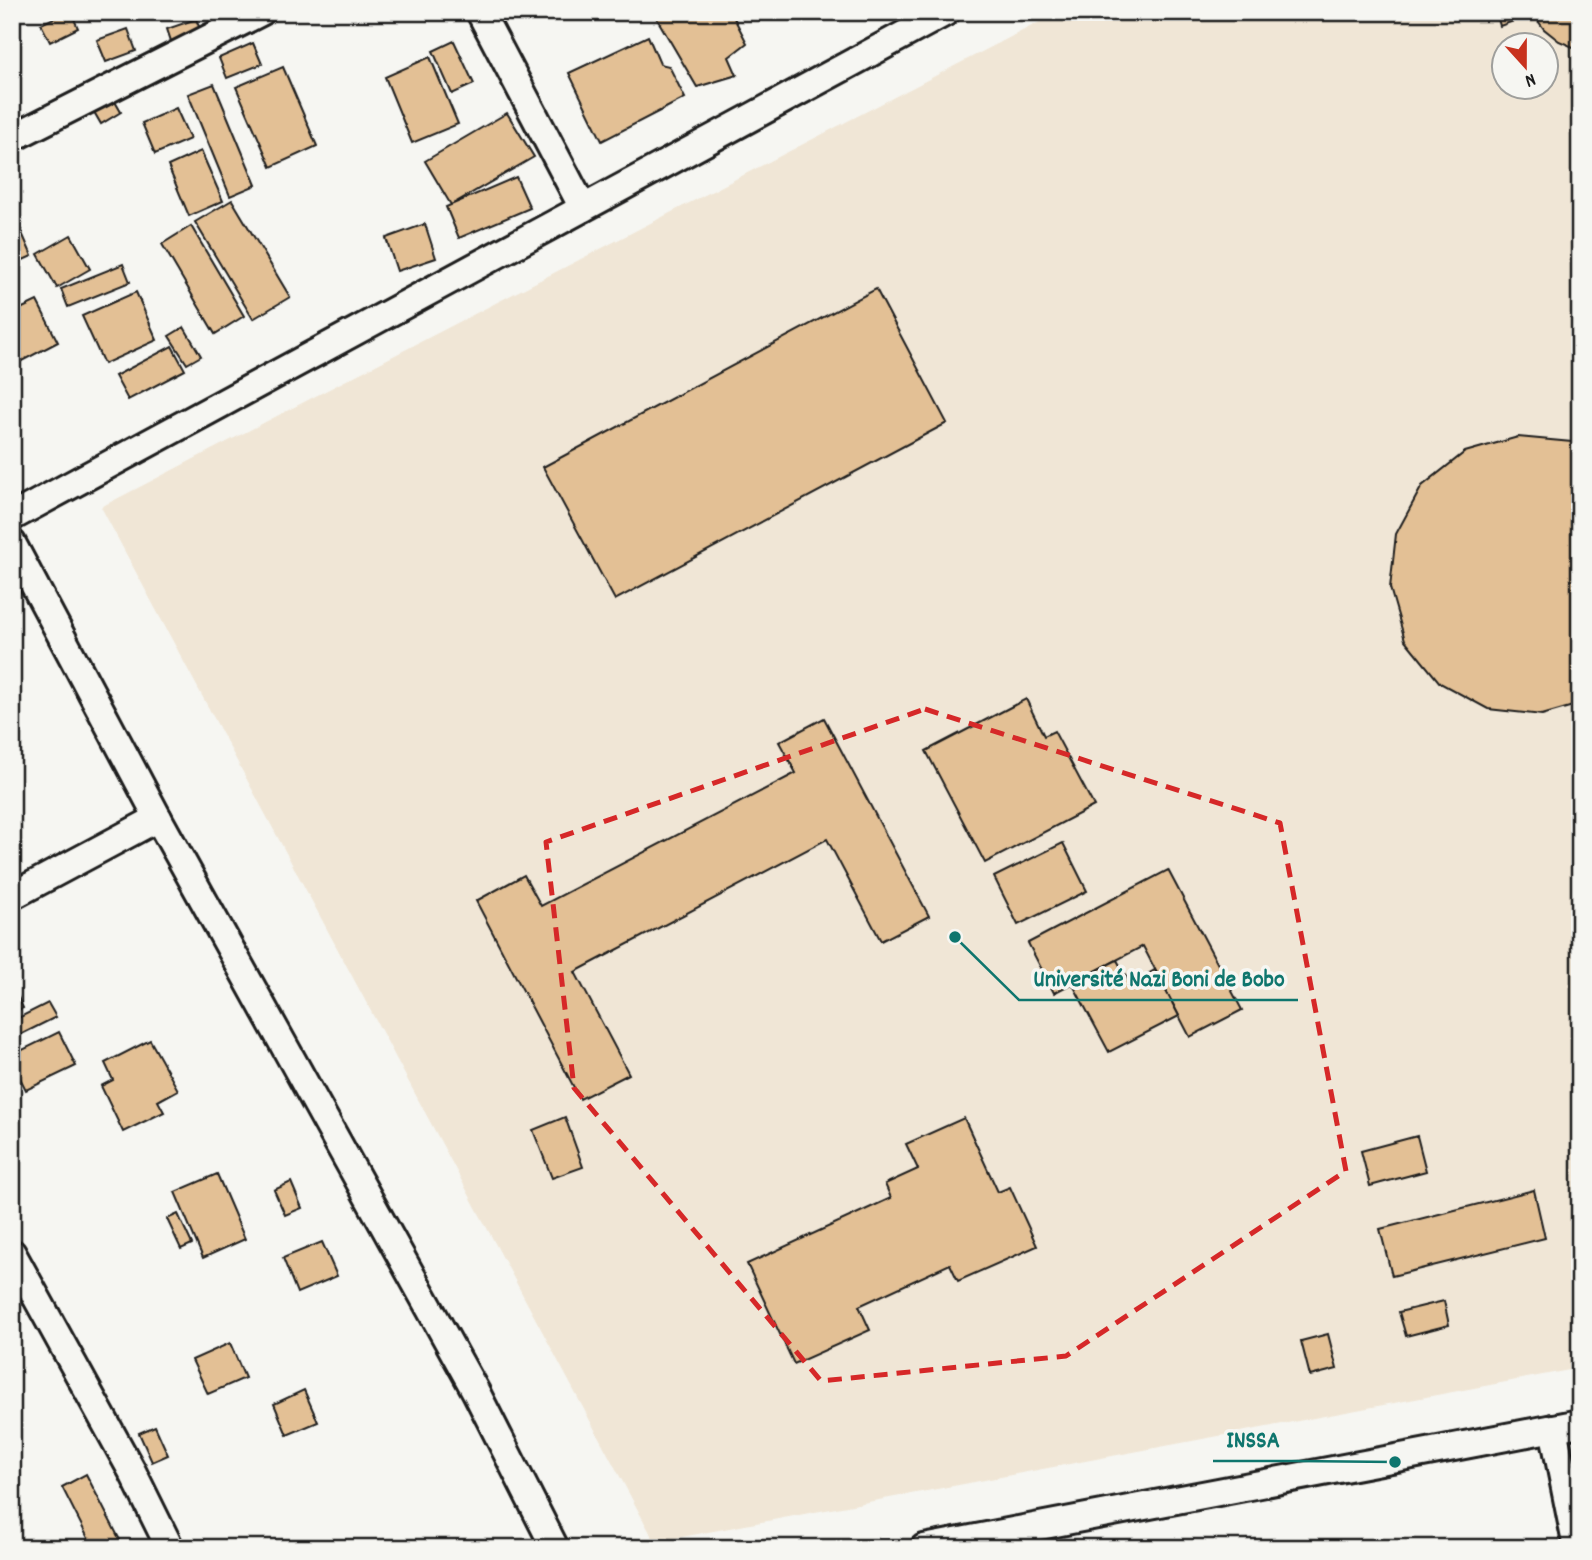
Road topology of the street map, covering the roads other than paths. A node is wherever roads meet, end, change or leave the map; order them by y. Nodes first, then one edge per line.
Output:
1 (261, 12) edge
2 (480, 12) edge
3 (946, 12) edge
4 (12, 138) edge
5 (583, 208) junction
6 (12, 517) edge
7 (12, 543) edge
8 (158, 818) junction
9 (12, 896) edge
10 (12, 1253) edge
11 (24, 1302) edge
12 (1580, 1423) edge
13 (1553, 1428) junction
14 (170, 1548) edge
15 (555, 1548) edge
16 (924, 1548) edge
17 (1577, 1548) edge

1 - 4 street
2 - 5 street
3 - 5 street
5 - 6 street
7 - 8 street
8 - 9 street
8 - 15 street
10 - 11 street
11 - 14 street
12 - 13 street
13 - 16 street
13 - 17 street

